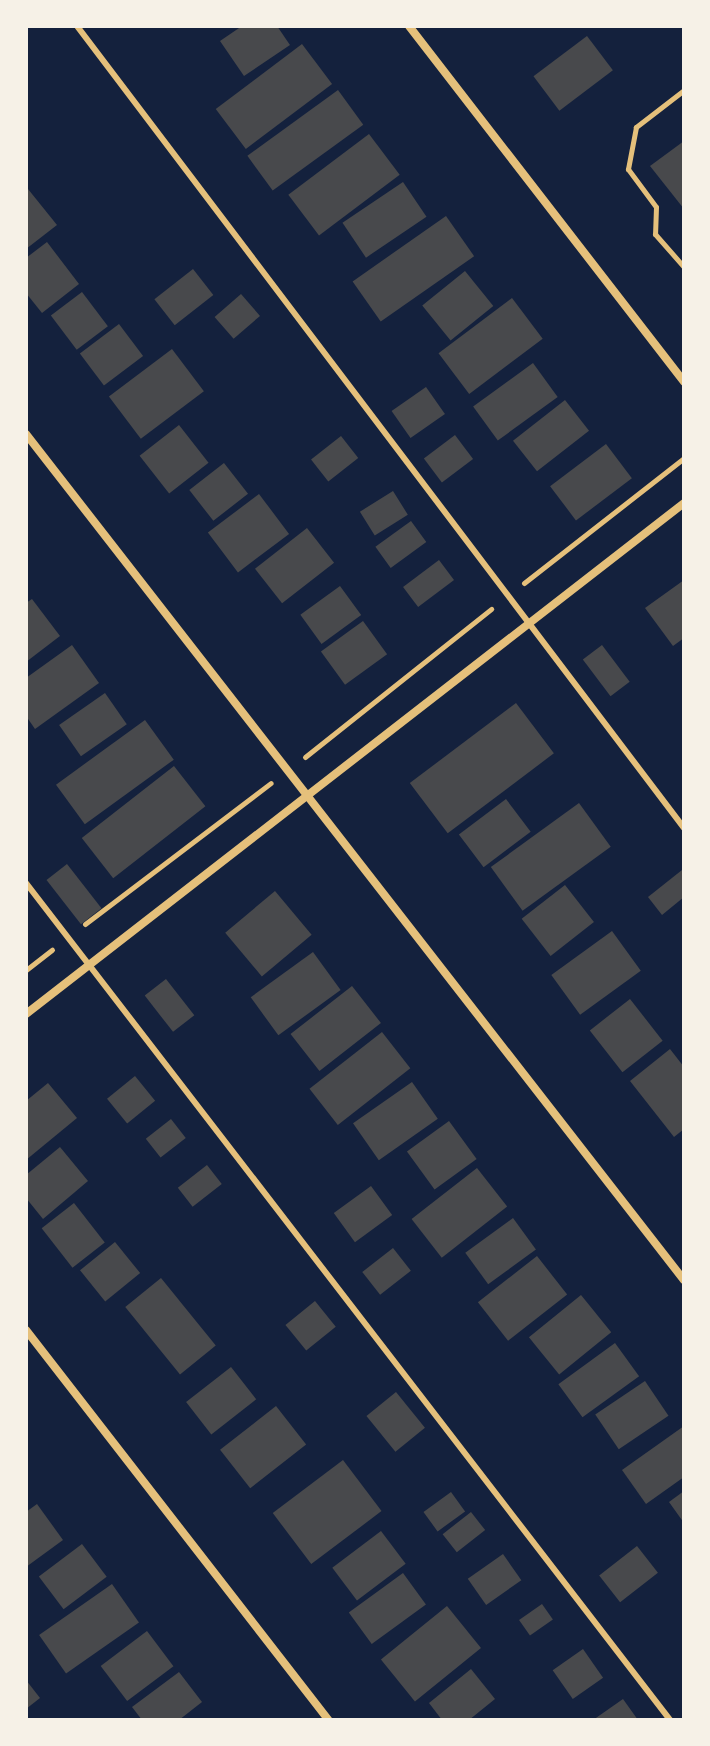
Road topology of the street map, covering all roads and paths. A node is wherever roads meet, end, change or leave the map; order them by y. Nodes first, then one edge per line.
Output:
1 (77, 26) edge
2 (409, 26) edge
3 (684, 90) edge
4 (684, 267) edge
5 (684, 382) edge
6 (26, 434) edge
7 (684, 458) edge
8 (684, 503) edge
9 (506, 597) junction
10 (526, 623) junction
11 (287, 771) junction
12 (308, 796) junction
13 (684, 828) edge
14 (26, 883) edge
15 (68, 937) junction
16 (89, 965) junction
17 (26, 970) edge
18 (26, 1014) edge
19 (684, 1280) edge
20 (26, 1330) edge
21 (329, 1720) edge
22 (670, 1720) edge

1 - 9 lane
2 - 5 street
3 - 4 path
6 - 11 street
7 - 9 path
8 - 10 street
9 - 10 lane
9 - 11 path
10 - 12 street
10 - 13 lane
11 - 12 street
11 - 15 path
12 - 16 street
12 - 19 street
14 - 15 lane
15 - 16 lane
15 - 17 path
16 - 18 street
16 - 22 lane
20 - 21 street

